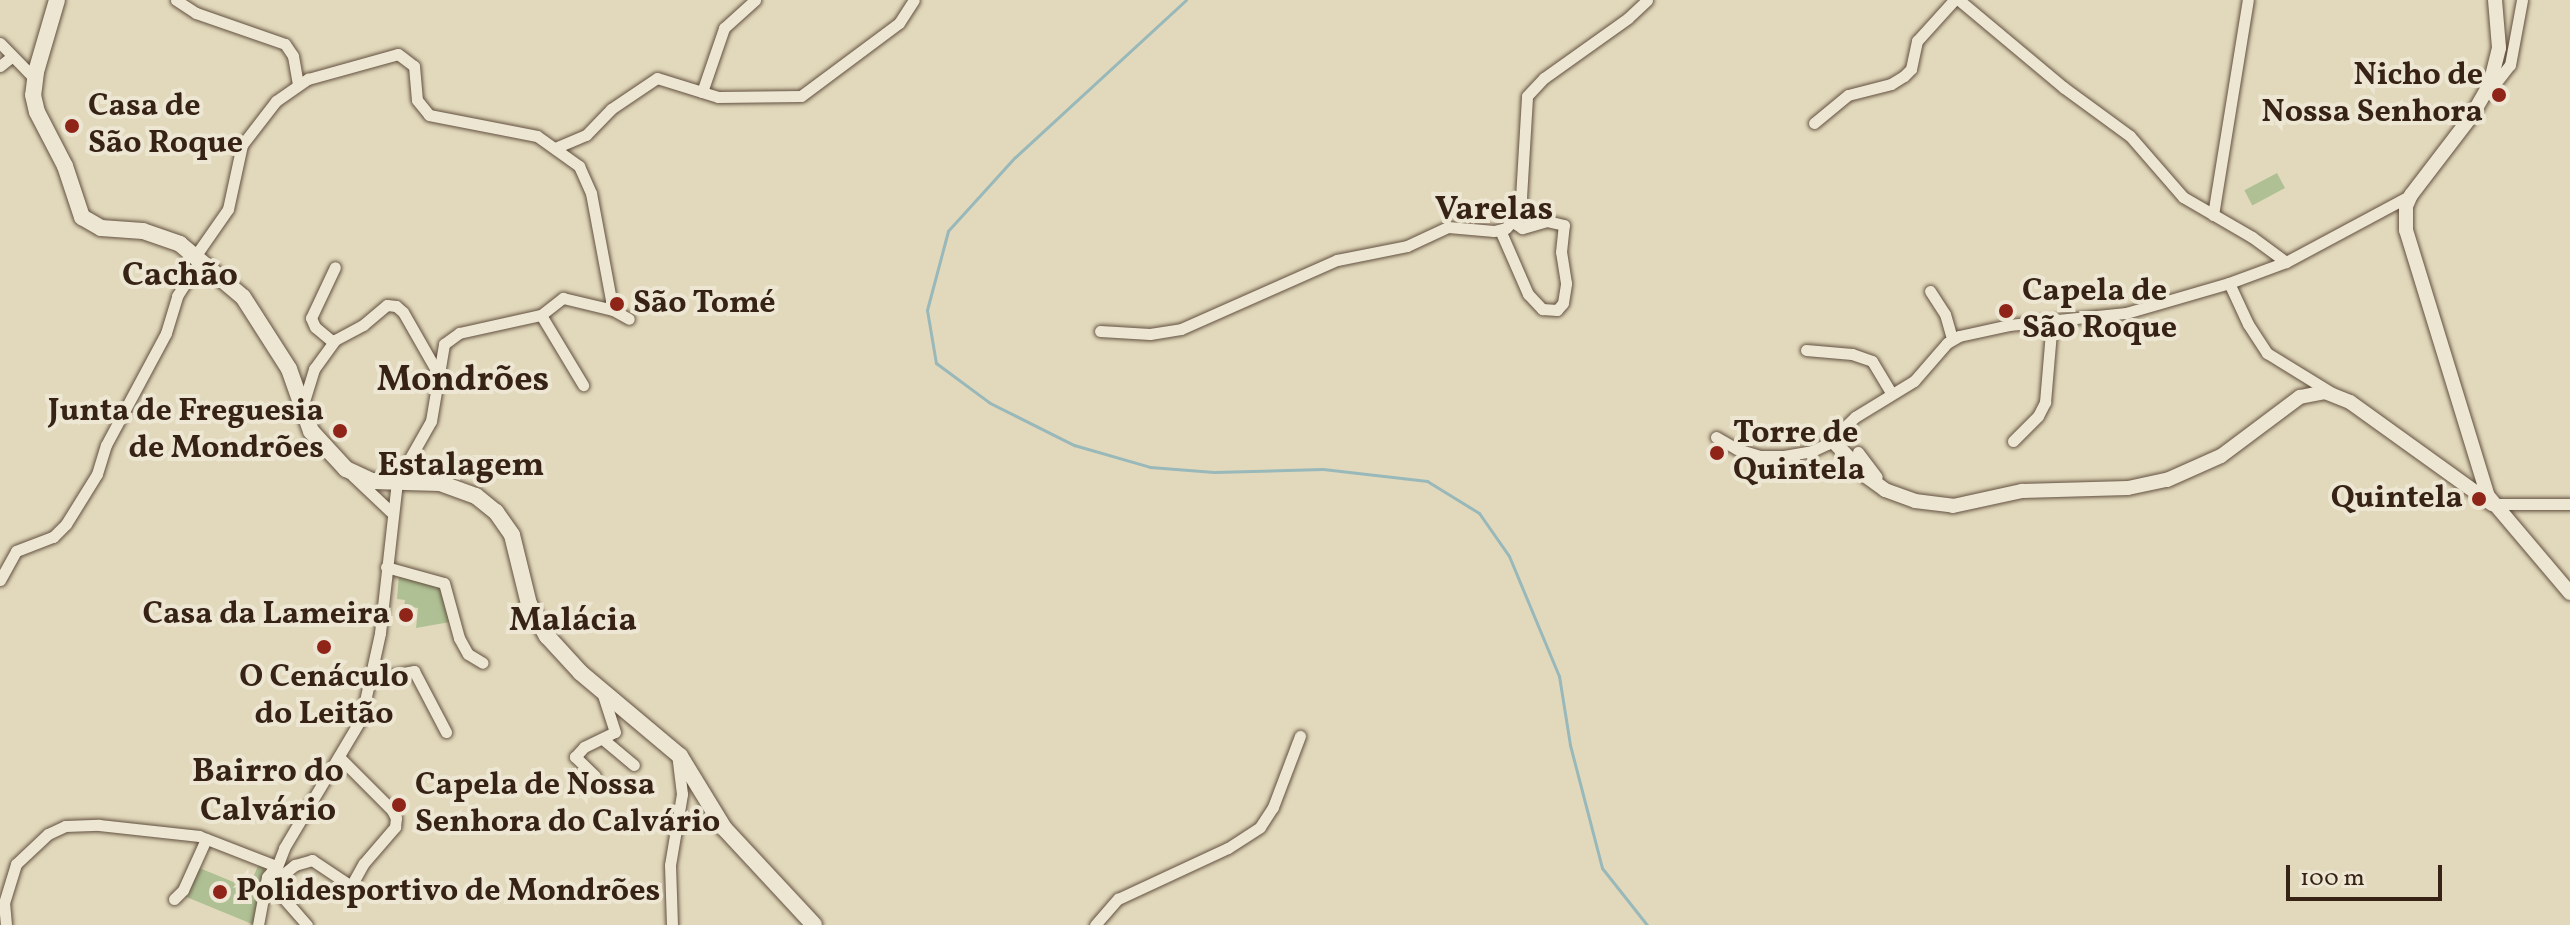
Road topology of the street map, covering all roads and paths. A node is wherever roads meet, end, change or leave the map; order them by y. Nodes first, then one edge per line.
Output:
1 (57, 0) edge
2 (176, 0) edge
3 (755, 0) edge
4 (914, 0) edge
5 (1647, 0) edge
6 (1957, 0) edge
7 (2248, 0) edge
8 (2495, 0) edge
9 (2522, 0) edge
10 (0, 43) edge
11 (11, 57) junction
12 (0, 66) edge
13 (34, 78) junction
14 (298, 83) junction
15 (702, 92) junction
16 (2485, 95) junction
17 (1814, 123) dead end
18 (555, 148) junction
19 (2411, 195) junction
20 (2213, 215) junction
21 (1513, 222) junction
22 (1500, 230) junction
23 (198, 257) junction
24 (2286, 262) junction
25 (335, 267) dead end
26 (2229, 283) junction
27 (1930, 291) dead end
28 (613, 310) junction
29 (541, 315) junction
30 (629, 319) dead end
31 (2052, 321) junction
32 (1100, 331) dead end
33 (1952, 339) junction
34 (333, 342) junction
35 (1806, 350) dead end
36 (439, 375) junction
37 (583, 385) dead end
38 (1891, 393) junction
39 (2333, 394) junction
40 (302, 409) junction
41 (1716, 437) dead end
42 (1832, 440) junction
43 (2013, 441) dead end
44 (1858, 452) dead end
45 (338, 462) junction
46 (397, 481) junction
47 (1921, 503) junction
48 (2492, 504) junction
49 (2570, 504) edge
50 (393, 514) junction
51 (386, 567) junction
52 (0, 580) edge
53 (2570, 593) edge
54 (483, 663) dead end
55 (370, 679) junction
56 (601, 689) junction
57 (616, 728) junction
58 (446, 732) dead end
59 (1300, 736) dead end
60 (604, 740) junction
61 (677, 753) junction
62 (622, 755) junction
63 (339, 757) junction
64 (634, 765) dead end
65 (595, 776) dead end
66 (206, 839) junction
67 (276, 866) junction
68 (275, 881) junction
69 (174, 899) dead end
70 (4, 921) edge
71 (258, 925) edge
72 (307, 925) edge
73 (672, 925) edge
74 (814, 925) edge
75 (1095, 925) edge

1 - 13 main road
2 - 14 street
3 - 15 street
4 - 15 street
5 - 21 street
6 - 17 street
6 - 20 street
7 - 20 street
8 - 16 street
9 - 16 street
10 - 11 street
11 - 12 street
11 - 13 street
13 - 23 main road
14 - 18 street
14 - 23 street
15 - 18 street
16 - 19 street
18 - 28 street
19 - 24 street
19 - 48 street
20 - 24 street
21 - 22 street
21 - 22 street
22 - 32 street
23 - 40 main road
23 - 52 street
24 - 26 street
25 - 34 street
26 - 31 street
26 - 39 street
27 - 33 street
28 - 29 street
28 - 30 street
29 - 36 street
29 - 37 street
31 - 33 street
31 - 43 street
33 - 38 street
34 - 36 street
34 - 40 street
35 - 38 street
36 - 46 street
38 - 42 street
39 - 47 street
39 - 48 street
40 - 45 main road
41 - 42 street
42 - 47 street
44 - 47 street
45 - 46 main road
45 - 50 street
46 - 50 street
46 - 56 main road
48 - 49 street
48 - 53 street
50 - 51 street
51 - 54 street
51 - 55 street
55 - 58 street
55 - 63 street
56 - 57 street
56 - 61 main road
57 - 60 street
57 - 62 street
59 - 75 street
60 - 62 street
60 - 65 street
61 - 73 street
61 - 74 main road
62 - 64 street
63 - 67 street
63 - 68 street
66 - 67 street
66 - 69 street
66 - 70 street
67 - 68 street
67 - 71 street
68 - 72 street

